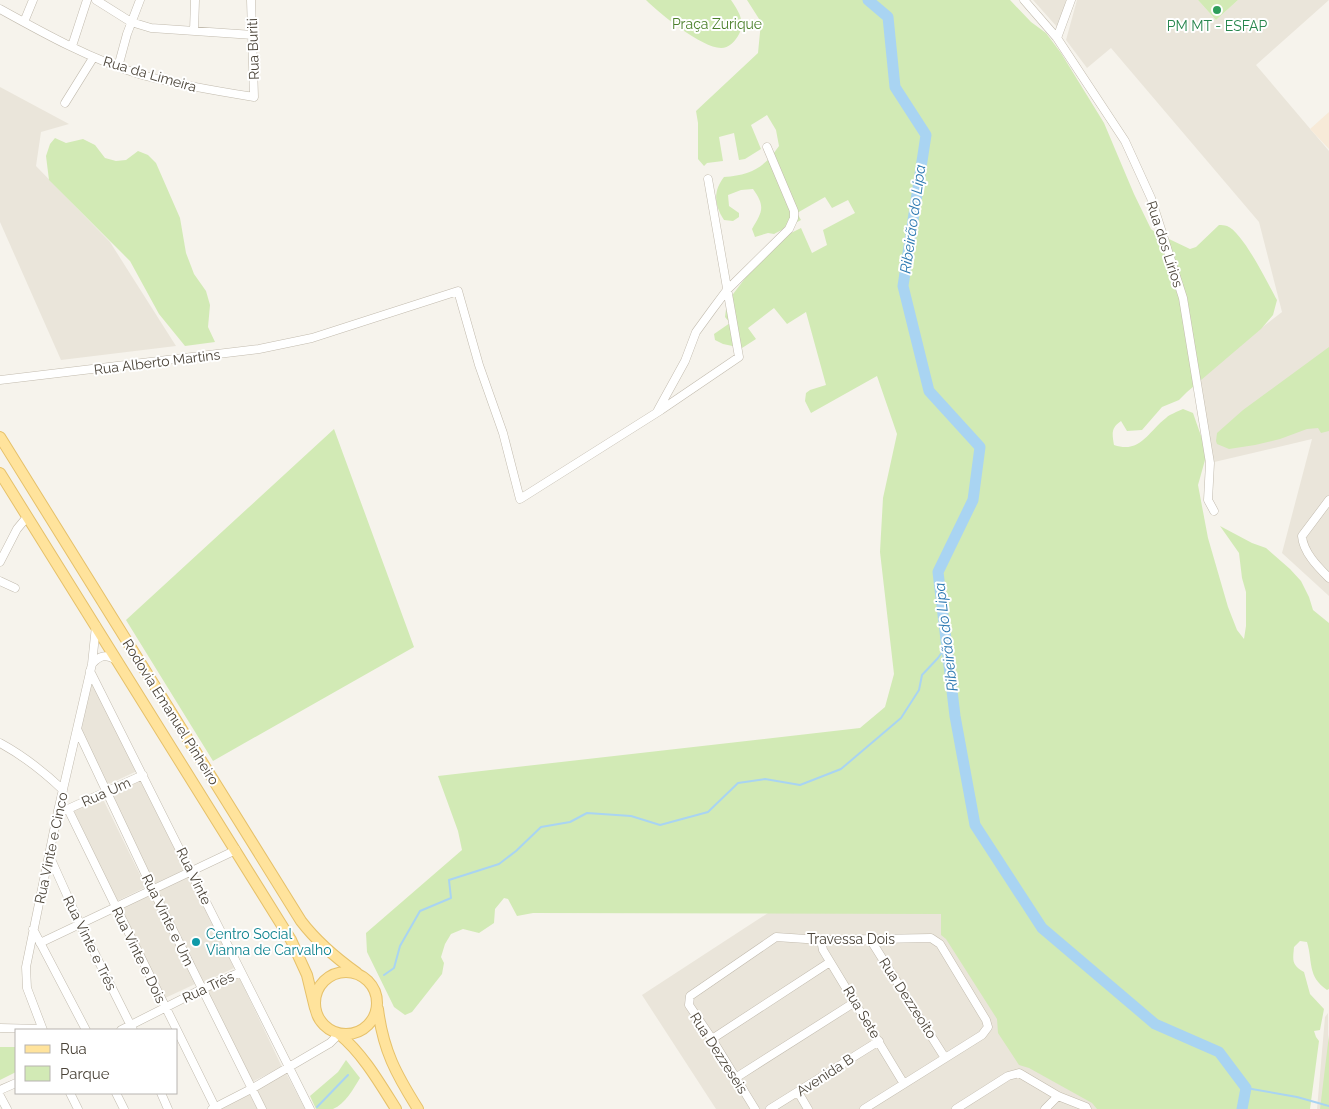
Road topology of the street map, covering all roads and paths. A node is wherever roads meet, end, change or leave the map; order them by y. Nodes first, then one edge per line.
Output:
1 (33, 0) edge
2 (87, 0) edge
3 (96, 0) edge
4 (140, 0) edge
5 (195, 0) edge
6 (251, 0) edge
7 (1024, 0) edge
8 (1071, 0) edge
9 (0, 9) edge
10 (24, 22) junction
11 (131, 22) junction
12 (194, 31) junction
13 (253, 35) junction
14 (1057, 38) junction
15 (72, 46) junction
16 (93, 58) junction
17 (118, 67) junction
18 (254, 97) joint
19 (65, 103) dead end
20 (767, 147) dead end
21 (708, 179) dead end
22 (727, 290) junction
23 (0, 380) edge
24 (655, 414) junction
25 (0, 437) edge
26 (0, 473) edge
27 (1329, 500) edge
28 (1214, 511) dead end
29 (27, 517) junction
30 (0, 562) edge
31 (1329, 578) edge
32 (0, 581) edge
33 (15, 588) dead end
34 (96, 626) junction
35 (116, 660) junction
36 (91, 667) junction
37 (78, 729) junction
38 (0, 743) edge
39 (143, 775) junction
40 (63, 790) junction
41 (108, 790) junction
42 (68, 809) junction
43 (58, 810) junction
44 (236, 850) junction
45 (49, 854) junction
46 (192, 871) junction
47 (153, 890) junction
48 (116, 907) junction
49 (80, 924) junction
50 (33, 929) junction
51 (870, 939) junction
52 (821, 940) junction
53 (40, 943) junction
54 (830, 962) junction
55 (241, 972) junction
56 (357, 973) junction
57 (202, 989) junction
58 (690, 996) joint
59 (855, 1002) junction
60 (378, 1004) junction
61 (165, 1008) junction
62 (315, 1008) junction
63 (0, 1028) edge
64 (132, 1028) edge
65 (21, 1029) edge
66 (42, 1029) edge
67 (85, 1029) edge
68 (175, 1029) edge
69 (338, 1034) junction
70 (178, 1035) edge
71 (712, 1039) junction
72 (879, 1041) junction
73 (945, 1058) junction
74 (290, 1067) junction
75 (737, 1078) junction
76 (15, 1082) edge
77 (904, 1084) junction
78 (252, 1088) junction
79 (0, 1090) edge
80 (798, 1092) junction
81 (70, 1094) edge
82 (116, 1094) edge
83 (161, 1094) edge
84 (0, 1096) edge
85 (1058, 1096) junction
86 (214, 1108) edge
87 (7, 1109) edge
88 (78, 1109) edge
89 (124, 1109) edge
90 (168, 1109) edge
91 (262, 1109) edge
92 (310, 1109) edge
93 (396, 1109) edge
94 (418, 1109) edge
95 (755, 1109) edge
96 (770, 1109) edge
97 (808, 1109) edge
98 (864, 1109) edge
99 (956, 1109) edge
100 (1045, 1109) edge
101 (1087, 1109) edge

1 - 10 street
2 - 15 street
3 - 11 street
4 - 11 street
5 - 12 street
6 - 13 street, Rua Buriti
7 - 14 street, Rua dos Lírios
8 - 14 street
9 - 10 street, Rua da Limeira
10 - 15 street, Rua da Limeira
11 - 12 street
11 - 17 street
12 - 13 street
13 - 18 street, Rua Buriti
14 - 28 street, Rua dos Lírios
15 - 16 street, Rua da Limeira
16 - 17 street, Rua da Limeira
16 - 19 street
17 - 18 street, Rua da Limeira
20 - 22 street
21 - 22 street
22 - 24 street
22 - 24 street
23 - 24 street, Rua Alberto Martins
25 - 56 main road, Rodovia Emanuel Pinheiro
26 - 29 main road, Rodovia Emanuel Pinheiro
27 - 31 street
29 - 30 street
29 - 34 main road, Rodovia Emanuel Pinheiro
32 - 33 street
34 - 35 main road, Rodovia Emanuel Pinheiro
34 - 36 street, Rua Vinte e Cinco
35 - 36 street
35 - 44 main road, Rodovia Emanuel Pinheiro
36 - 37 street, Rua Vinte e Cinco
36 - 39 street, Rua Vinte
37 - 40 street, Rua Vinte e Cinco
37 - 41 street, Rua Vinte e Um
38 - 40 street
39 - 41 street, Rua Um
39 - 46 street, Rua Vinte
40 - 43 street, Rua Vinte e Cinco
41 - 42 street, Rua Um
41 - 47 street, Rua Vinte e Um
42 - 43 street
42 - 48 street, Rua Vinte e Dois
43 - 45 street, Rua Vinte e Cinco
44 - 46 street
44 - 62 main road, Rodovia Emanuel Pinheiro
45 - 49 street, Rua Vinte e Três
45 - 50 street, Rua Vinte e Cinco
46 - 47 street
46 - 55 street, Rua Vinte
47 - 48 street
47 - 57 street, Rua Vinte e Um
48 - 49 street
48 - 61 street, Rua Vinte e Dois
49 - 53 street
49 - 64 street, Rua Vinte e Três
50 - 53 street
50 - 66 street, Rua Vinte e Cinco
51 - 52 street, Travessa Dois
51 - 73 street, Rua Dezzeoito
51 - 73 street, Travessa Dois
52 - 54 street, Rua Sete
52 - 58 street, Travessa Dois
53 - 67 street
54 - 59 street, Rua Sete
54 - 71 street
55 - 57 street, Rua Três
55 - 74 street, Rua Vinte
56 - 60 main road
56 - 62 main road
57 - 61 street, Rua Três
57 - 78 street, Rua Vinte e Um
58 - 71 street, Rua Dezzeseis
59 - 72 street, Rua Sete
59 - 75 street
60 - 69 main road
60 - 94 main road
61 - 64 street, Rua Três
61 - 68 street, Rua Vinte e Dois
62 - 69 main road
63 - 65 street
69 - 74 street
69 - 93 main road
70 - 86 street, Rua Vinte e Dois
71 - 75 street, Rua Dezzeseis
72 - 77 street, Rua Sete
72 - 80 street, Avenida B
73 - 77 street
74 - 78 street
74 - 92 street, Rua Vinte
75 - 95 street, Rua Dezzeseis
76 - 79 street
77 - 98 street
78 - 86 street
78 - 91 street, Rua Vinte e Um
80 - 96 street, Avenida B
80 - 97 street
81 - 88 street
82 - 89 street
83 - 90 street
84 - 87 street
85 - 99 street
85 - 100 street
85 - 101 street

